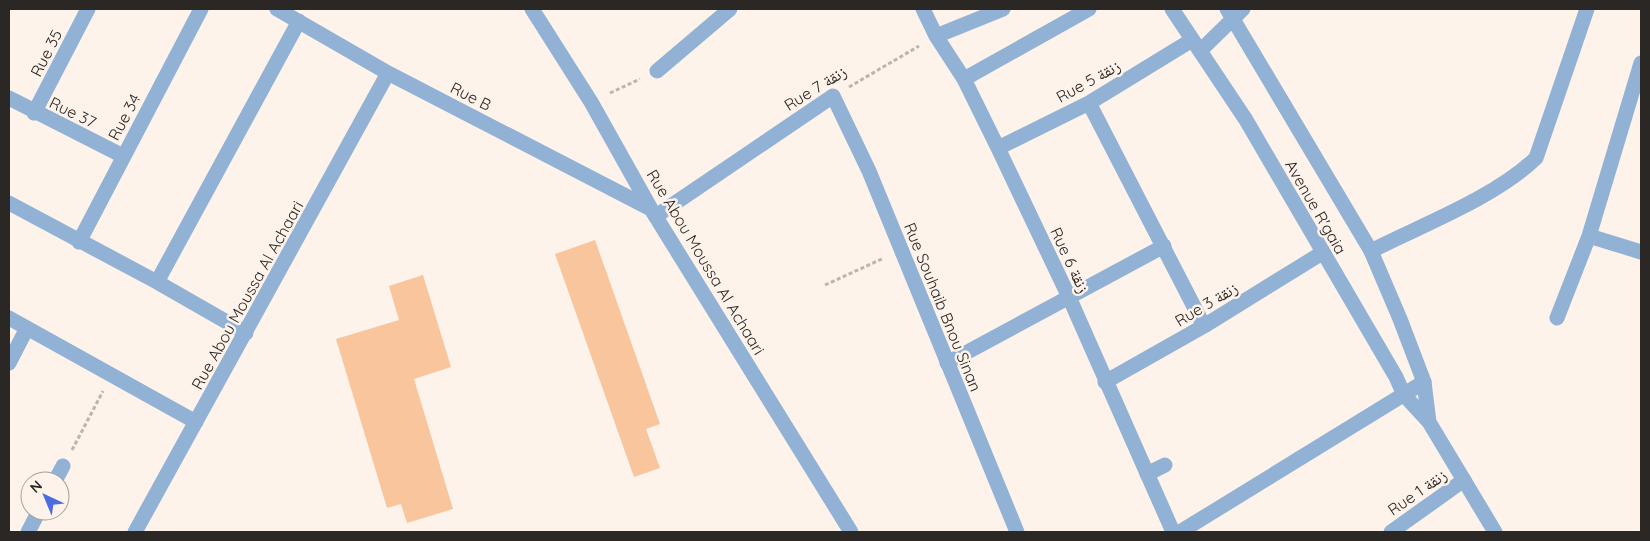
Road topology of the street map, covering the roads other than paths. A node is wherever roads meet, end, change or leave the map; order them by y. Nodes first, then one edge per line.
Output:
1 (88, 9) edge
2 (201, 9) edge
3 (277, 9) edge
4 (532, 9) edge
5 (730, 9) edge
6 (923, 9) edge
7 (1089, 9) edge
8 (1172, 9) edge
9 (1587, 9) edge
10 (999, 10) edge
11 (1235, 12) edge
12 (299, 21) junction
13 (936, 36) junction
14 (1196, 46) junction
15 (1641, 63) edge
16 (657, 71) road end
17 (388, 73) junction
18 (964, 79) junction
19 (833, 96) joint
20 (9, 98) edge
21 (1089, 103) junction
22 (1635, 108) edge
23 (34, 113) junction
24 (998, 148) junction
25 (124, 156) junction
26 (9, 204) edge
27 (654, 212) junction
28 (1589, 236) junction
29 (79, 242) junction
30 (1164, 246) junction
31 (1371, 251) junction
32 (1641, 252) edge
33 (1322, 253) junction
34 (158, 282) junction
35 (1069, 297) junction
36 (9, 318) edge
37 (1557, 318) dead end
38 (1204, 326) junction
39 (27, 328) junction
40 (246, 333) junction
41 (9, 363) edge
42 (947, 363) junction
43 (1105, 382) junction
44 (1424, 382) junction
45 (1404, 395) junction
46 (196, 422) junction
47 (1429, 422) junction
48 (1165, 465) dead end
49 (63, 466) road end
50 (60, 471) edge
51 (1147, 474) junction
52 (1464, 480) junction
53 (34, 521) edge
54 (28, 532) edge
55 (134, 532) edge
56 (851, 532) edge
57 (1017, 532) edge
58 (1173, 532) edge
59 (1180, 532) edge
60 (1391, 532) edge
61 (1495, 532) edge

1 - 23 street, Rue 35
2 - 25 street, Rue 34
3 - 12 street, Rue B
4 - 27 street, Rue Abou Moussa Al Achaari
5 - 16 street
6 - 13 street, Rue 6 زنقة
7 - 18 street
8 - 14 street, Avenue R'gaia
9 - 31 street
10 - 13 street
11 - 14 street, Rue 5 زنقة
11 - 31 street, Avenue R'gaia
12 - 17 street, Rue B
12 - 34 street
13 - 18 street, Rue 6 زنقة
14 - 21 street, Rue 5 زنقة
14 - 33 street, Avenue R'gaia
15 - 22 street
17 - 27 street, Rue B
17 - 40 street, Rue Abou Moussa Al Achaari
18 - 24 street, Rue 6 زنقة
19 - 27 street, Rue 7 زنقة
19 - 42 street, Rue Souhaib Bnou Sinan
20 - 23 street, Rue 37
21 - 24 street, Rue 5 زنقة
21 - 30 street
22 - 28 street
23 - 25 street, Rue 37
24 - 35 street, Rue 6 زنقة
25 - 29 street, Rue 34
26 - 29 street
27 - 56 street, Rue Abou Moussa Al Achaari
28 - 32 street
28 - 37 street
29 - 34 street
30 - 35 street
30 - 38 street
31 - 44 street, Avenue R'gaia
33 - 38 street, Rue 3 زنقة
33 - 45 street, Avenue R'gaia
34 - 40 street
35 - 42 street
35 - 43 street, Rue 6 زنقة
36 - 39 street
38 - 43 street, Rue 3 زنقة
39 - 41 street
39 - 46 street
40 - 46 street, Rue Abou Moussa Al Achaari
42 - 57 street, Rue Souhaib Bnou Sinan
43 - 51 street, Rue 6 زنقة
44 - 45 street
44 - 47 street, Avenue R'gaia
45 - 47 street, Avenue R'gaia
45 - 59 street
46 - 55 street, Rue Abou Moussa Al Achaari
47 - 52 street, Avenue R'gaia
48 - 51 street
49 - 50 street
51 - 58 street, Rue 6 زنقة
52 - 60 street, Rue 1 زنقة
52 - 61 street, Avenue R'gaia
53 - 54 street

